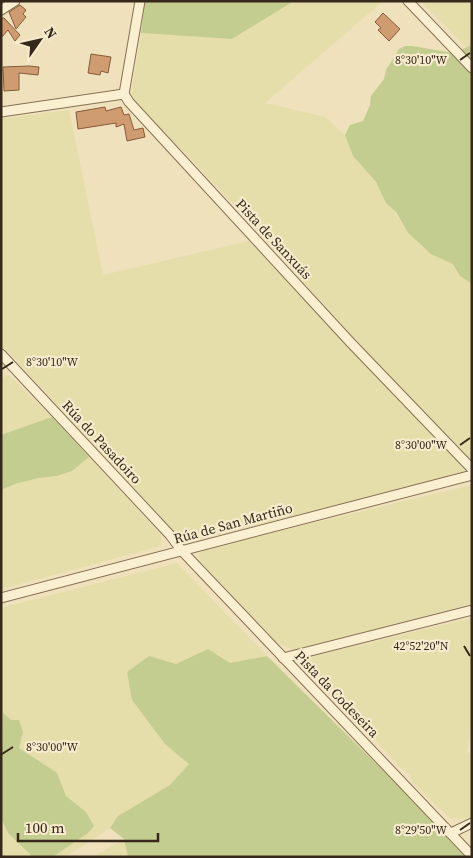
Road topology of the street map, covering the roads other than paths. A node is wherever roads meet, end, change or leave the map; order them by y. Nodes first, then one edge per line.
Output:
1 (15, 1) edge
2 (140, 1) edge
3 (408, 1) edge
4 (1, 10) edge
5 (472, 68) edge
6 (124, 94) junction
7 (1, 112) edge
8 (1, 354) edge
9 (472, 470) edge
10 (472, 475) edge
11 (182, 551) junction
12 (1, 598) edge
13 (472, 610) edge
14 (283, 658) junction
15 (472, 822) edge
16 (451, 833) junction
17 (472, 856) edge

1 - 4 street
2 - 6 street
3 - 5 street
6 - 7 street
6 - 9 street, Pista de Sanxuás
8 - 11 street, Rúa do Pasadoiro
10 - 11 street, Rúa de San Martiño
11 - 12 street, Rúa de San Martiño
11 - 14 street, Pista da Codeseira
13 - 14 street
14 - 16 street, Pista da Codeseira
15 - 16 street
16 - 17 street, Pista da Codeseira

